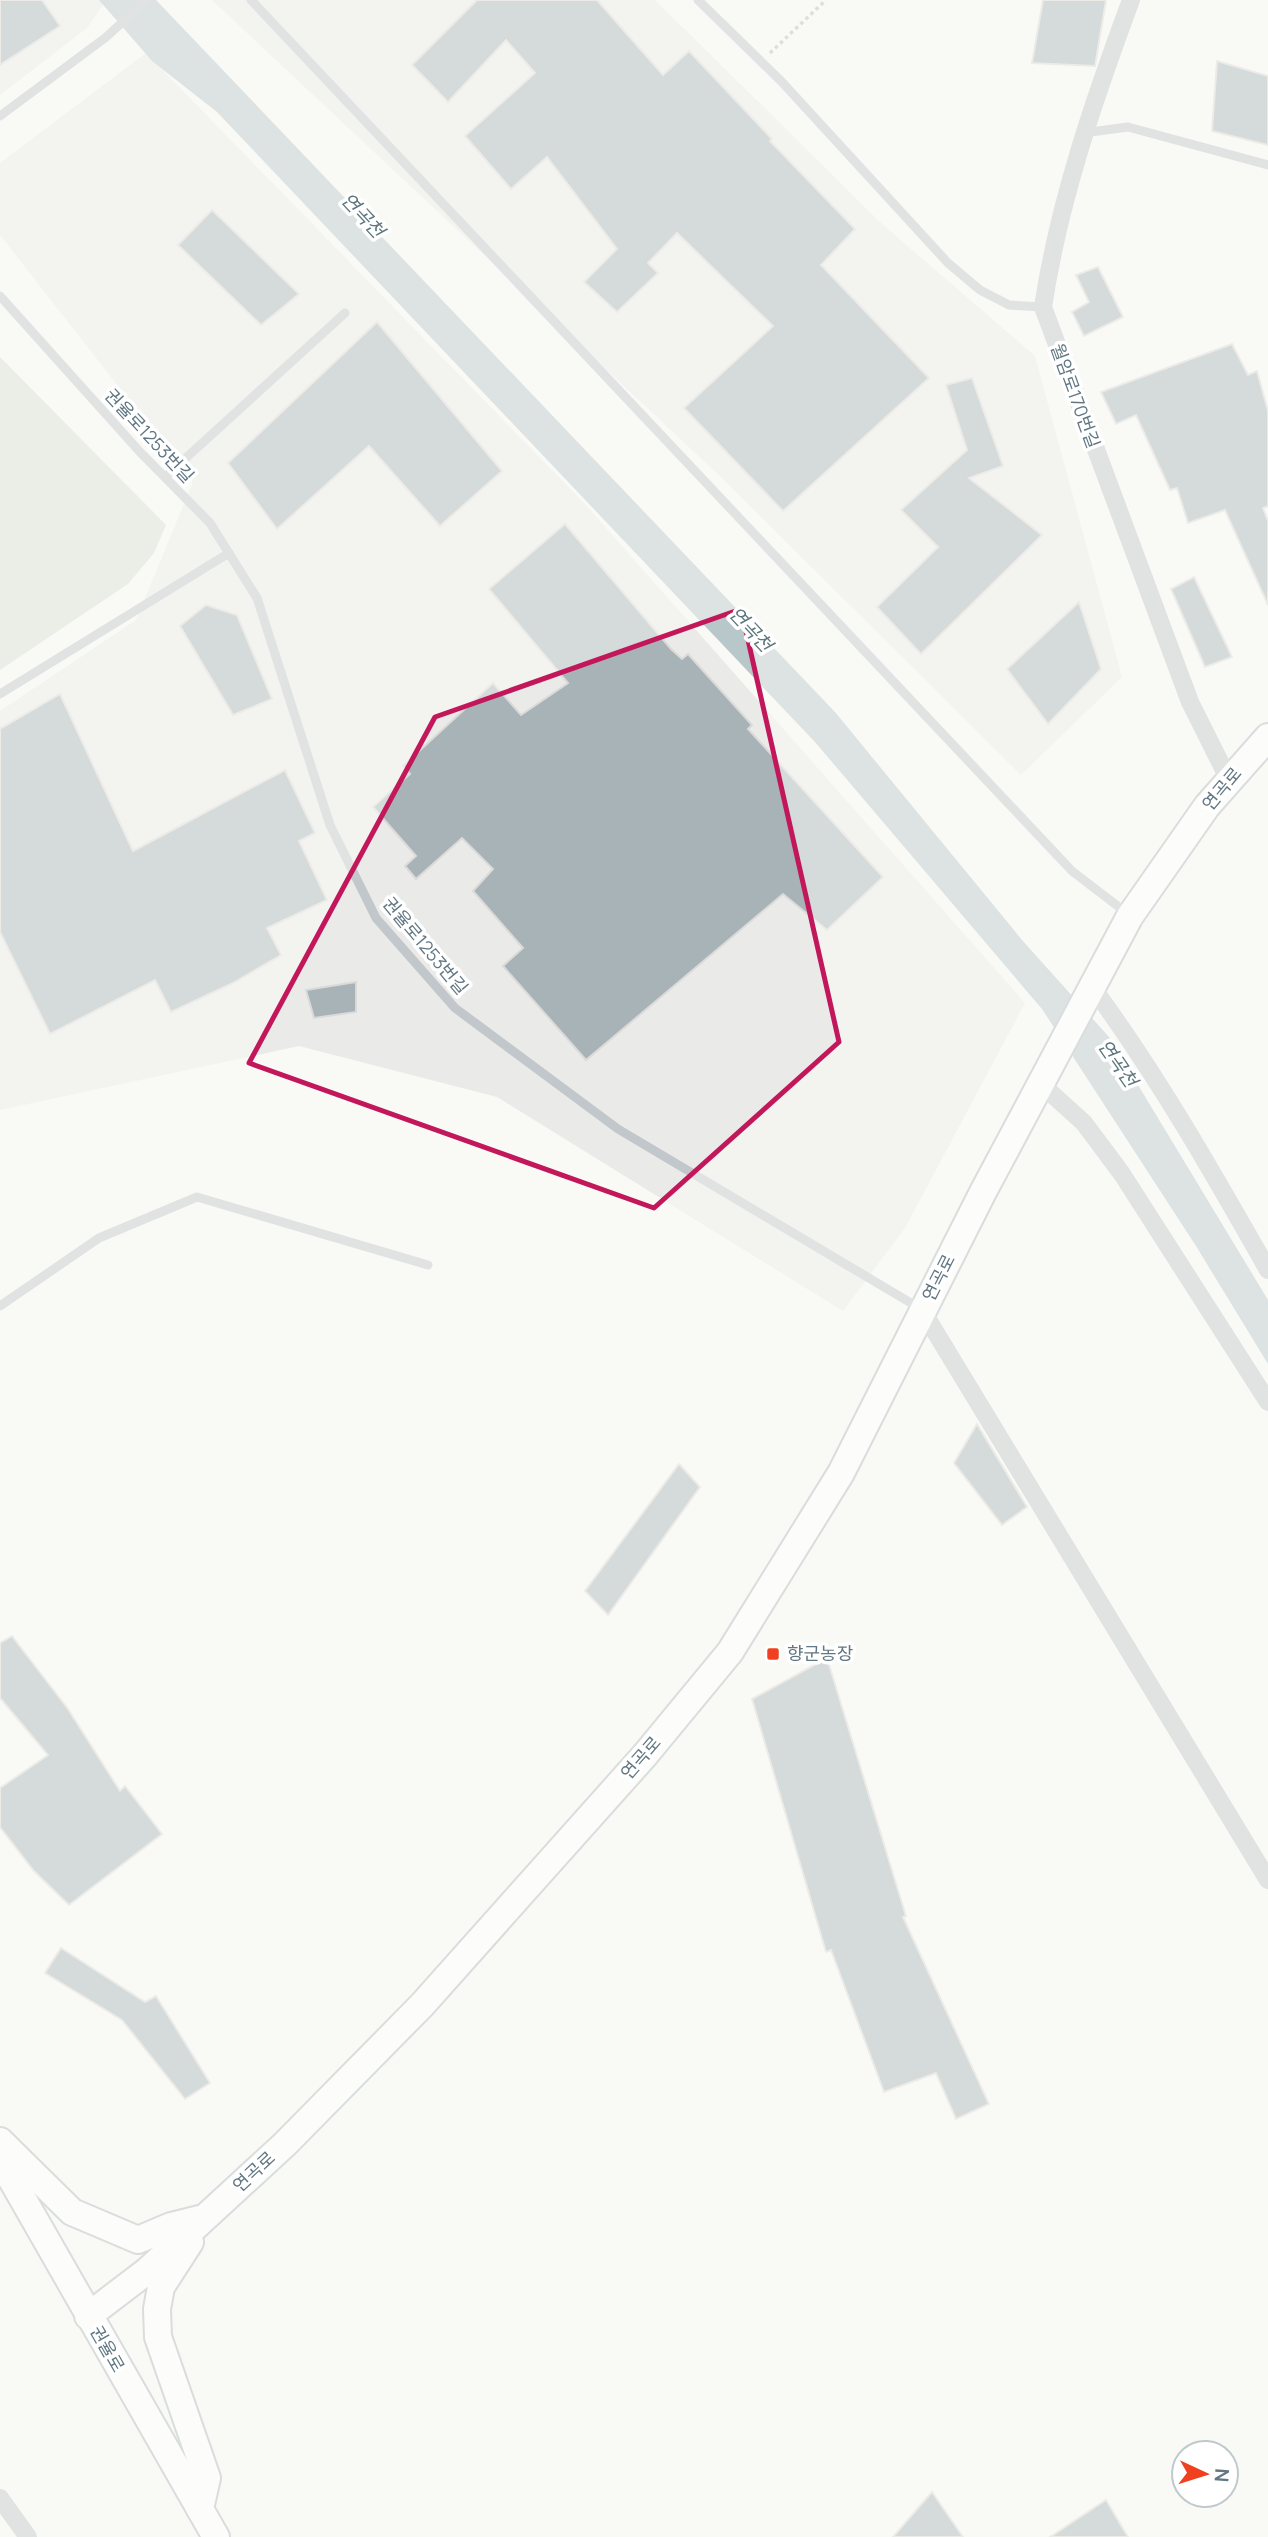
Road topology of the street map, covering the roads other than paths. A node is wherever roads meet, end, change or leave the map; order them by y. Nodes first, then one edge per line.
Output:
1 (147, 0) edge
2 (251, 0) edge
3 (698, 0) edge
4 (1131, 0) edge
5 (0, 116) edge
6 (1083, 133) junction
7 (1268, 165) edge
8 (0, 296) edge
9 (1043, 307) junction
10 (345, 313) dead end
11 (165, 477) junction
12 (229, 553) junction
13 (0, 694) edge
14 (1268, 737) edge
15 (1229, 780) junction
16 (1130, 916) junction
17 (1093, 988) junction
18 (1041, 1084) junction
19 (428, 1265) dead end
20 (1268, 1270) edge
21 (0, 1306) edge
22 (922, 1310) junction
23 (1268, 1402) edge
24 (1268, 1880) edge
25 (0, 2141) edge
26 (0, 2159) edge
27 (204, 2218) junction
28 (88, 2316) junction
29 (0, 2498) edge
30 (200, 2509) junction
31 (28, 2537) edge
32 (216, 2537) edge

1 - 5 lane
2 - 16 lane
3 - 9 lane
4 - 6 street, 월암로170번길
6 - 7 lane
6 - 9 street, 월암로170번길
8 - 11 lane, 권율로1253번길
9 - 15 street, 월암로170번길
10 - 11 lane
11 - 12 lane, 권율로1253번길
12 - 13 lane
12 - 22 lane, 권율로1253번길
14 - 15 street, 연곡로
15 - 16 street, 연곡로
16 - 17 street, 연곡로
17 - 18 street, 연곡로
17 - 20 street
18 - 22 street, 연곡로
18 - 23 street
19 - 21 lane
22 - 24 street
22 - 27 street, 연곡로
25 - 27 street
26 - 28 street, 권율로
27 - 28 street, 연곡로
27 - 30 street
28 - 30 street, 권율로
29 - 31 street
30 - 32 street, 권율로

